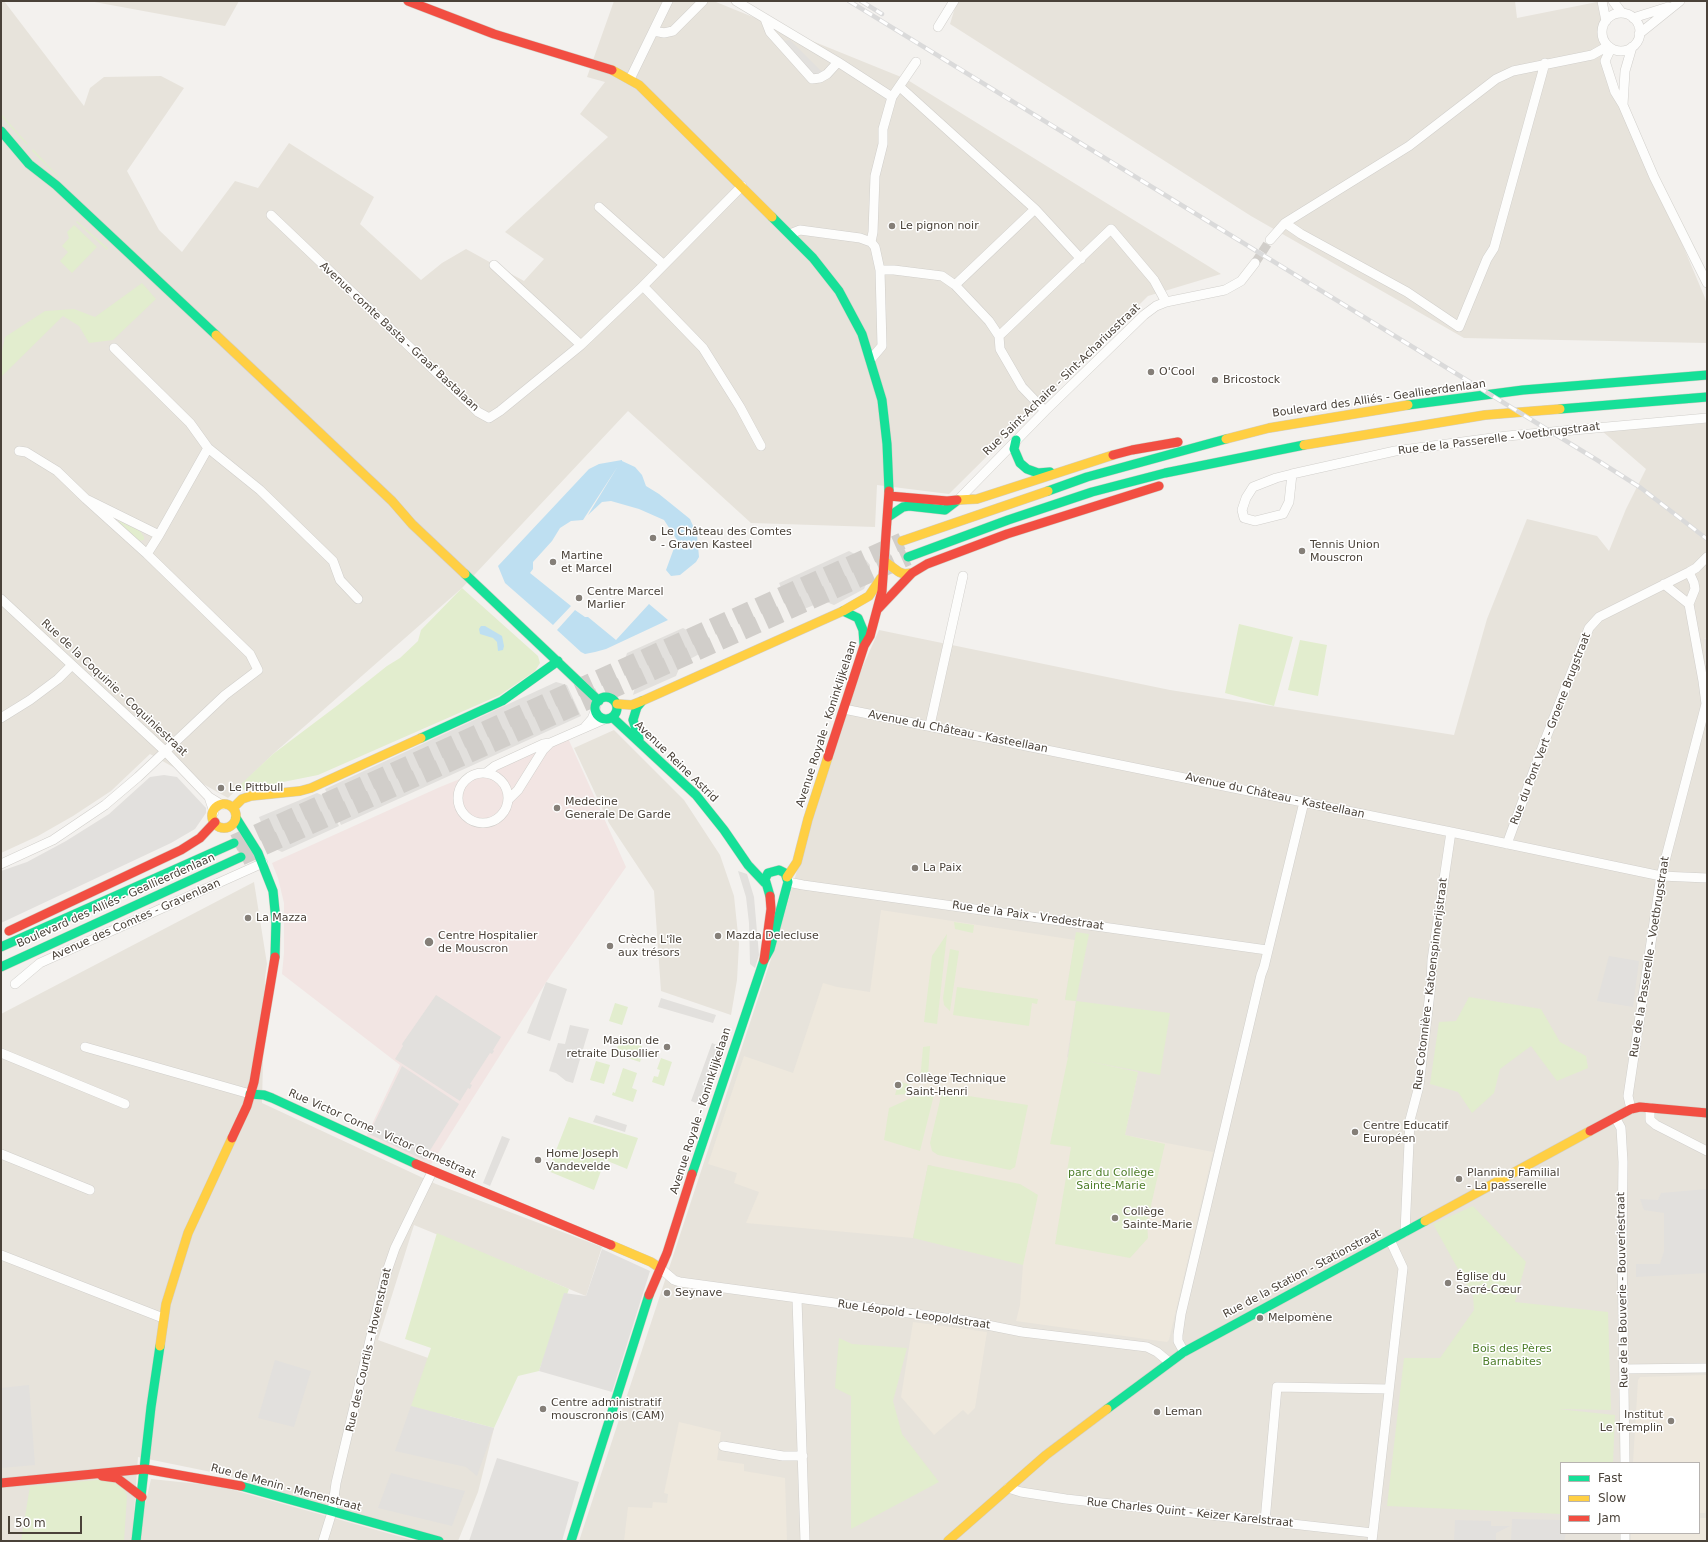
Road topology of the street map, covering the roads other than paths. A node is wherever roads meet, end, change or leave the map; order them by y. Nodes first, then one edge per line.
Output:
1 (408, 1) edge
2 (668, 1) edge
3 (703, 1) edge
4 (736, 1) edge
5 (954, 1) edge
6 (1602, 1) edge
7 (1613, 1) edge
8 (1676, 3) edge
9 (1622, 13) junction
10 (1633, 18) junction
11 (765, 19) junction
12 (1606, 21) junction
13 (938, 27) dead end
14 (654, 31) junction
15 (1639, 34) junction
16 (1610, 47) junction
17 (1632, 47) junction
18 (838, 62) junction
19 (916, 62) dead end
20 (1544, 63) junction
21 (630, 79) junction
22 (900, 87) junction
23 (892, 97) junction
24 (1623, 105) junction
25 (1, 132) edge
26 (742, 186) junction
27 (599, 207) dead end
28 (1035, 209) junction
29 (271, 215) dead end
30 (1285, 223) junction
31 (790, 234) junction
32 (1270, 240) tunnel mouth
33 (871, 242) junction
34 (1081, 259) junction
35 (1255, 263) tunnel mouth
36 (663, 264) junction
37 (494, 265) dead end
38 (880, 270) junction
39 (1707, 283) edge
40 (955, 285) junction
41 (643, 286) junction
42 (1166, 302) junction
43 (999, 336) junction
44 (580, 345) junction
45 (114, 348) dead end
46 (871, 359) junction
47 (1707, 375) edge
48 (1707, 397) edge
49 (1045, 411) junction
50 (1707, 418) edge
51 (1269, 428) junction
52 (1016, 440) junction
53 (761, 446) dead end
54 (208, 448) junction
55 (19, 451) dead end
56 (1218, 461) junction
57 (1060, 471) junction
58 (1292, 474) junction
59 (889, 496) junction
60 (86, 499) junction
61 (958, 500) junction
62 (888, 517) junction
63 (158, 535) junction
64 (902, 541) tunnel mouth
65 (147, 554) junction
66 (908, 557) tunnel mouth
67 (1707, 557) edge
68 (884, 561) junction
69 (1689, 572) junction
70 (912, 573) junction
71 (963, 576) dead end
72 (882, 577) junction
73 (1664, 584) junction
74 (1, 599) edge
75 (358, 599) dead end
76 (1688, 604) junction
77 (877, 610) junction
78 (843, 611) junction
79 (864, 646) junction
80 (558, 661) junction
81 (72, 664) junction
82 (642, 701) junction
83 (617, 704) junction
84 (597, 705) junction
85 (844, 709) junction
86 (1, 718) edge
87 (609, 718) junction
88 (930, 725) junction
89 (583, 728) junction
90 (640, 741) junction
91 (550, 743) junction
92 (531, 749) junction
93 (165, 751) junction
94 (536, 761) junction
95 (486, 773) junction
96 (209, 797) junction
97 (508, 800) junction
98 (1304, 802) junction
99 (222, 805) junction
100 (233, 808) junction
101 (214, 812) junction
102 (215, 822) junction
103 (233, 822) junction
104 (1451, 832) junction
105 (234, 843) tunnel mouth
106 (1507, 844) junction
107 (241, 857) tunnel mouth
108 (263, 863) junction
109 (1, 864) edge
110 (1661, 876) junction
111 (1707, 878) edge
112 (787, 882) junction
113 (767, 887) junction
114 (1, 936) edge
115 (1, 947) edge
116 (1267, 950) junction
117 (764, 960) junction
118 (1, 967) edge
119 (15, 984) dead end
120 (85, 1047) dead end
121 (1, 1053) edge
122 (250, 1094) junction
123 (125, 1104) dead end
124 (1650, 1108) junction
125 (1631, 1109) junction
126 (1707, 1113) edge
127 (1616, 1119) junction
128 (1707, 1151) edge
129 (1, 1154) edge
130 (432, 1172) junction
131 (90, 1190) dead end
132 (1405, 1232) junction
133 (1390, 1240) junction
134 (1, 1254) edge
135 (660, 1268) junction
136 (797, 1299) junction
137 (163, 1318) junction
138 (1184, 1352) junction
139 (1169, 1362) junction
140 (1707, 1368) edge
141 (1624, 1369) junction
142 (1388, 1389) junction
143 (723, 1446) dead end
144 (803, 1456) junction
145 (1625, 1462) edge
146 (145, 1469) junction
147 (77, 1475) junction
148 (1, 1484) edge
149 (1008, 1488) junction
150 (142, 1497) junction
151 (332, 1512) junction
152 (1265, 1521) junction
153 (1372, 1537) edge
154 (418, 1539) edge
155 (136, 1541) edge
156 (323, 1541) edge
157 (439, 1541) edge
158 (571, 1541) edge
159 (805, 1541) edge
160 (948, 1541) edge

1 - 21 main road, Avenue Royale - Koninklijkelaan
2 - 14 street
3 - 14 street
4 - 11 street
5 - 13 street
6 - 12 street
7 - 9 street
8 - 10 street
8 - 15 street
9 - 10 street
9 - 12 street
10 - 15 street
11 - 18 street
11 - 18 street
12 - 16 street
14 - 21 street
15 - 17 street
16 - 17 street
16 - 20 street
16 - 24 street
17 - 24 street
18 - 23 street
19 - 22 street
20 - 30 street
20 - 30 street
21 - 26 main road, Avenue Royale - Koninklijkelaan
22 - 23 street
22 - 28 street
23 - 33 street
24 - 39 street
25 - 80 main road
26 - 31 main road, Avenue Royale - Koninklijkelaan
26 - 36 street, Avenue comte Basta - Graaf Bastalaan
27 - 36 street
28 - 34 street
28 - 40 street
29 - 44 street, Avenue comte Basta - Graaf Bastalaan
30 - 32 street
31 - 33 street
31 - 46 main road, Avenue Royale - Koninklijkelaan
33 - 38 street
34 - 42 street
34 - 43 street
35 - 42 street, Rue Saint-Achaire - Sint-Achariusstraat
36 - 41 street, Avenue comte Basta - Graaf Bastalaan
37 - 44 street
38 - 40 street
38 - 46 street
40 - 43 street
41 - 44 street, Avenue comte Basta - Graaf Bastalaan
41 - 53 street
42 - 49 street, Rue Saint-Achaire - Sint-Achariusstraat
43 - 49 street
45 - 54 street
46 - 59 main road, Avenue Royale - Koninklijkelaan
47 - 51 main road, Boulevard des Alliés - Geallieerdenlaan
48 - 56 main road
49 - 52 street, Rue Saint-Achaire - Sint-Achariusstraat
50 - 58 street, Rue de la Passerelle - Voetbrugstraat
51 - 57 main road
51 - 64 main road, Boulevard des Alliés - Geallieerdenlaan
52 - 57 main road
52 - 61 street, Rue Saint-Achaire - Sint-Achariusstraat
54 - 63 street
54 - 75 street
55 - 60 street
56 - 66 main road
56 - 70 main road
57 - 61 main road
58 - 58 street, Rue de la Passerelle - Voetbrugstraat
59 - 61 main road
59 - 62 main road, Avenue Royale - Koninklijkelaan
60 - 63 street
60 - 65 street
61 - 62 main road, Rue Saint-Achaire - Sint-Achariusstraat
62 - 68 main road, Avenue Royale - Koninklijkelaan
63 - 65 street
65 - 93 street
67 - 69 street
68 - 70 main road
68 - 72 main road, Avenue Royale - Koninklijkelaan
69 - 73 street, Rue du Pont Vert - Groene Brugstraat
69 - 76 street
70 - 77 main road
71 - 88 street
72 - 77 main road, Avenue Royale - Koninklijkelaan
72 - 78 main road
73 - 76 street
73 - 106 street, Rue du Pont Vert - Groene Brugstraat
74 - 81 street, Rue de la Coquinie - Coquiniestraat
76 - 110 street, Rue de la Passerelle - Voetbrugstraat
77 - 79 main road, Avenue Royale - Koninklijkelaan
78 - 79 main road
78 - 82 main road
79 - 85 main road, Avenue Royale - Koninklijkelaan
80 - 84 main road
80 - 100 main road
81 - 86 street
81 - 93 street, Rue de la Coquinie - Coquiniestraat
82 - 83 main road
82 - 90 main road
83 - 84 main road
83 - 87 main road
84 - 87 main road
84 - 89 street
85 - 88 street, Avenue du Château - Kasteellaan
85 - 112 main road, Avenue Royale - Koninklijkelaan
87 - 89 street
87 - 90 main road, Avenue Reine Astrid
88 - 98 street, Avenue du Château - Kasteellaan
89 - 91 street
90 - 113 main road, Avenue Reine Astrid
91 - 92 street
91 - 94 street
92 - 94 street
92 - 95 street
93 - 96 street, Rue de la Coquinie - Coquiniestraat
93 - 109 street
94 - 97 street
95 - 97 street
95 - 97 street
96 - 99 street, Rue de la Coquinie - Coquiniestraat
96 - 101 street, Rue de la Coquinie - Coquiniestraat
98 - 104 street, Avenue du Château - Kasteellaan
98 - 116 street
99 - 100 main road, Rue de la Coquinie - Coquiniestraat
99 - 101 main road
100 - 103 main road
101 - 102 main road, Rue de la Coquinie - Coquiniestraat
102 - 103 main road
102 - 114 main road
103 - 108 main road
104 - 106 street, Avenue du Château - Kasteellaan
104 - 132 street, Rue Cotonnière - Katoenspinnerijstraat
105 - 115 main road, Boulevard des Alliés - Geallieerdenlaan
106 - 110 street, Avenue du Château - Kasteellaan
107 - 118 main road, Boulevard des Alliés - Geallieerdenlaan
108 - 119 street, Avenue des Comtes - Gravenlaan
108 - 122 main road
110 - 111 street, Avenue du Château - Kasteellaan
110 - 125 street, Rue de la Passerelle - Voetbrugstraat
112 - 113 main road
112 - 113 main road
112 - 116 street, Rue de la Paix - Vredestraat
112 - 117 main road, Avenue Royale - Koninklijkelaan
113 - 117 main road, Avenue Royale - Koninklijkelaan
116 - 138 street
117 - 135 main road, Avenue Royale - Koninklijkelaan
120 - 122 street, Rue Victor Corne - Victor Cornestraat
121 - 123 street
122 - 130 main road, Rue Victor Corne - Victor Cornestraat
122 - 137 main road
124 - 125 main road
124 - 126 main road
124 - 128 street
125 - 127 main road, Rue de la Station - Stationstraat
127 - 132 main road, Rue de la Station - Stationstraat
127 - 141 street, Rue de la Bouverie - Bouveriestraat
129 - 131 street
130 - 135 main road, Rue Victor Corne - Victor Cornestraat
130 - 151 street, Rue des Courtils - Hovenstraat
132 - 133 main road, Rue de la Station - Stationstraat
133 - 138 main road, Rue de la Station - Stationstraat
133 - 142 street
134 - 137 street
135 - 136 street, Rue Léopold - Leopoldstraat
135 - 158 main road, Avenue Royale - Koninklijkelaan
136 - 139 street, Rue Léopold - Leopoldstraat
136 - 144 street
137 - 146 main road
138 - 139 main road, Rue de la Station - Stationstraat
139 - 149 main road, Rue de la Station - Stationstraat
140 - 141 street
141 - 145 street, Rue de la Bouverie - Bouveriestraat
142 - 152 street
142 - 153 street
143 - 144 street
144 - 159 street
146 - 147 main road, Rue de Menin - Menenstraat
146 - 150 main road
146 - 151 main road, Rue de Menin - Menenstraat
147 - 148 main road, Rue de Menin - Menenstraat
147 - 150 main road, Rue de Menin - Menenstraat
149 - 152 street, Rue Charles Quint - Keizer Karelstraat
149 - 160 main road, Rue de la Station - Stationstraat
150 - 155 main road
151 - 154 main road, Rue de Menin - Menenstraat
151 - 156 street, Rue des Courtils - Hovenstraat
152 - 153 street, Rue Charles Quint - Keizer Karelstraat
154 - 157 main road, Rue de Menin - Menenstraat

